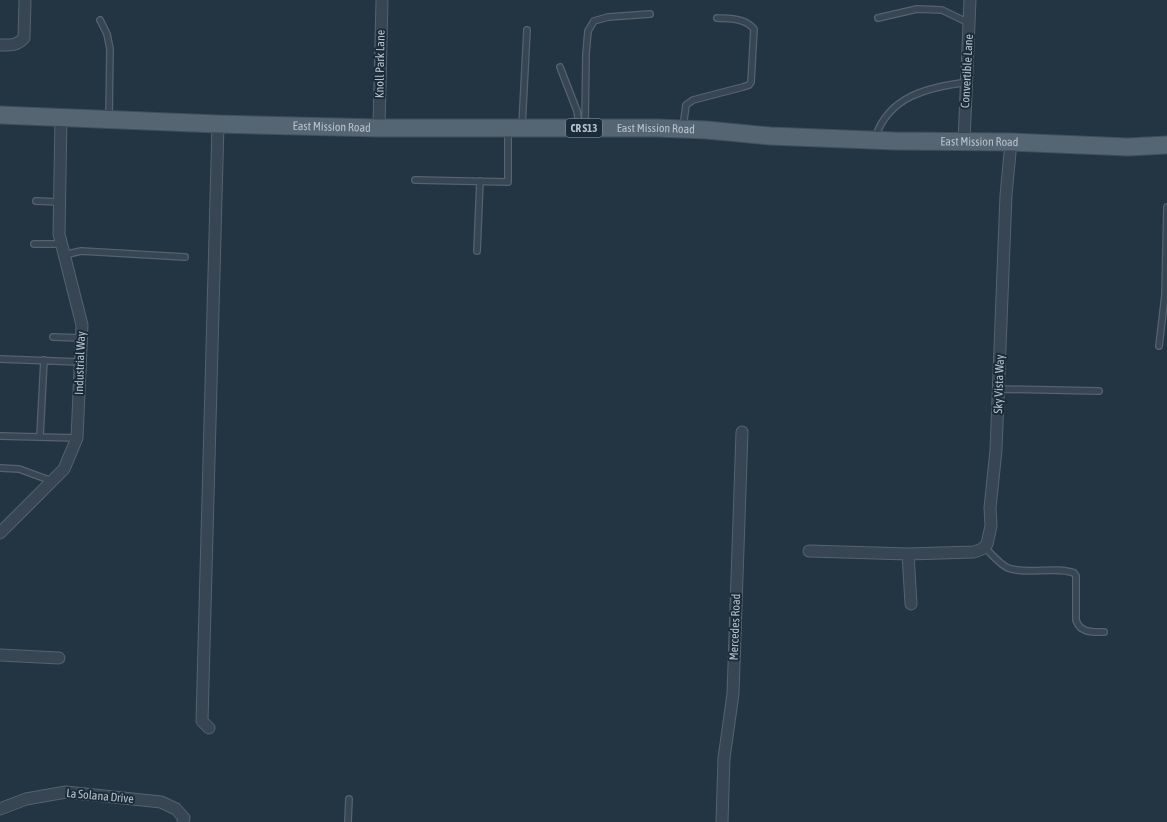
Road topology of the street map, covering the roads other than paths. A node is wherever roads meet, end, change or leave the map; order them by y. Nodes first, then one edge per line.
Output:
1 (26, 0) edge
2 (382, 0) edge
3 (970, 0) edge
4 (650, 14) dead end
5 (717, 18) dead end
6 (878, 18) dead end
7 (100, 20) dead end
8 (970, 23) junction
9 (527, 30) dead end
10 (0, 45) edge
11 (560, 67) dead end
12 (967, 82) junction
13 (0, 115) edge
14 (61, 118) junction
15 (109, 120) junction
16 (218, 124) junction
17 (379, 128) junction
18 (515, 128) junction
19 (582, 128) junction
20 (682, 129) junction
21 (874, 140) junction
22 (964, 142) junction
23 (1011, 142) junction
24 (1167, 144) edge
25 (416, 180) dead end
26 (480, 181) junction
27 (36, 201) dead end
28 (60, 202) junction
29 (1167, 207) edge
30 (34, 244) dead end
31 (63, 249) junction
32 (477, 251) dead end
33 (185, 257) dead end
34 (53, 337) dead end
35 (82, 338) junction
36 (1159, 346) dead end
37 (0, 359) edge
38 (44, 360) junction
39 (80, 362) junction
40 (998, 389) junction
41 (1099, 391) dead end
42 (742, 432) dead end
43 (0, 436) edge
44 (40, 436) junction
45 (77, 438) junction
46 (0, 468) edge
47 (52, 481) junction
48 (0, 533) edge
49 (984, 547) junction
50 (809, 551) dead end
51 (908, 554) junction
52 (911, 604) dead end
53 (1104, 632) dead end
54 (0, 655) edge
55 (59, 658) dead end
56 (209, 728) dead end
57 (349, 799) dead end
58 (0, 809) edge
59 (183, 822) edge
60 (348, 822) edge
61 (722, 822) edge

1 - 10 street
2 - 17 street, Knoll Park Lane
3 - 8 street, Convertible Lane
4 - 19 lane
5 - 20 lane
6 - 8 lane
7 - 15 lane
8 - 12 street, Convertible Lane
9 - 18 lane
11 - 19 lane
12 - 21 lane
12 - 22 street, Convertible Lane
13 - 14 main road, East Mission Road / CR S13
14 - 15 main road, East Mission Road / CR S13
14 - 28 street, Industrial Way
15 - 16 main road, East Mission Road / CR S13
16 - 17 main road, East Mission Road / CR S13
16 - 56 street
17 - 18 main road, East Mission Road / CR S13
18 - 19 main road, East Mission Road / CR S13
18 - 26 lane
19 - 20 main road, East Mission Road / CR S13
20 - 21 main road, East Mission Road / CR S13
21 - 22 main road, East Mission Road / CR S13
22 - 23 main road, East Mission Road / CR S13
23 - 24 main road, East Mission Road / CR S13
23 - 40 street, Sky Vista Way
25 - 26 lane
26 - 32 lane
27 - 28 lane
28 - 31 street, Industrial Way
29 - 36 lane
30 - 31 lane
31 - 33 lane
31 - 35 street, Industrial Way
34 - 35 lane
35 - 39 street, Industrial Way
37 - 38 lane
38 - 39 lane
38 - 44 lane
39 - 45 street, Industrial Way
40 - 41 lane
40 - 49 street, Sky Vista Way
42 - 61 street, Mercedes Road
43 - 44 lane
44 - 45 lane
45 - 47 street, Industrial Way
46 - 47 lane
47 - 48 street, Industrial Way
49 - 51 street
49 - 53 lane
50 - 51 street
51 - 52 street
54 - 55 street
57 - 60 lane
58 - 59 street, La Solana Drive

